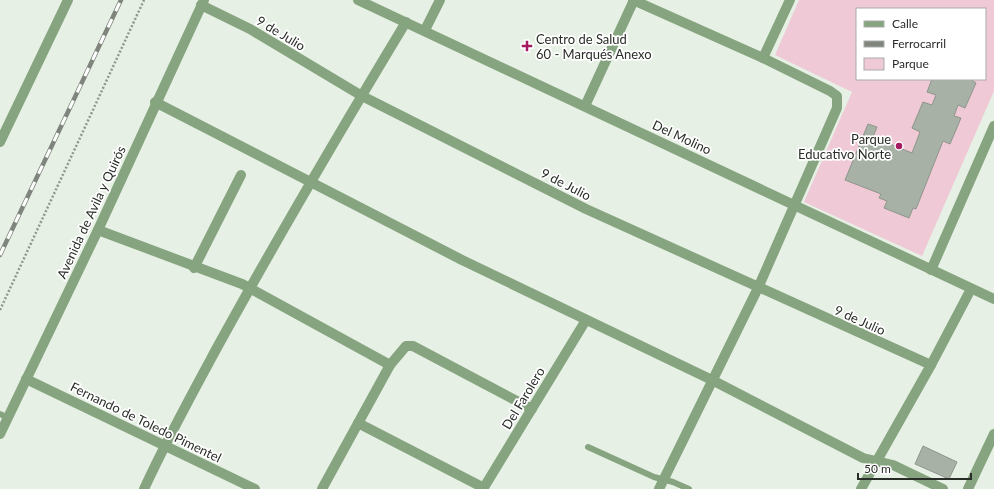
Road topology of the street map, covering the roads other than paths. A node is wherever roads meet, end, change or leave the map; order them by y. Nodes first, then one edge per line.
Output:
1 (68, 0) edge
2 (358, 0) edge
3 (440, 0) edge
4 (634, 0) edge
5 (790, 0) edge
6 (202, 2) edge
7 (406, 22) junction
8 (425, 30) junction
9 (764, 58) junction
10 (362, 96) junction
11 (155, 102) junction
12 (584, 106) junction
13 (994, 126) edge
14 (0, 142) edge
15 (241, 175) dead end
16 (310, 182) junction
17 (794, 205) junction
18 (98, 230) junction
19 (194, 268) junction
20 (931, 270) junction
21 (250, 288) junction
22 (758, 288) junction
23 (971, 289) junction
24 (994, 299) edge
25 (586, 320) junction
26 (390, 365) junction
27 (931, 366) junction
28 (26, 379) junction
29 (712, 380) junction
30 (532, 409) junction
31 (4, 416) edge
32 (358, 422) junction
33 (0, 434) edge
34 (994, 434) edge
35 (164, 446) junction
36 (588, 447) dead end
37 (877, 461) junction
38 (664, 479) junction
39 (483, 488) edge
40 (144, 489) edge
41 (254, 489) edge
42 (322, 489) edge
43 (659, 489) edge
44 (689, 489) edge
45 (861, 489) edge
46 (943, 489) edge
47 (968, 489) edge

1 - 14 street
2 - 7 street, Del Molino
3 - 8 street
4 - 9 street
4 - 12 street
5 - 9 street
6 - 10 street, 9 de Julio
6 - 11 street, Avenida de Avila y Quirós
7 - 8 street, Del Molino
7 - 10 street
8 - 12 street, Del Molino
9 - 17 street
10 - 16 street
10 - 22 street, 9 de Julio
11 - 16 street
11 - 18 street, Avenida de Avila y Quirós
12 - 17 street, Del Molino
13 - 20 street
15 - 19 street
16 - 21 street
16 - 25 street
17 - 20 street, Del Molino
17 - 22 street
18 - 19 street
18 - 28 street, Avenida de Avila y Quirós
19 - 21 street
20 - 23 street, Del Molino
21 - 26 street
21 - 35 street
22 - 27 street, 9 de Julio
22 - 29 street
23 - 24 street, Del Molino
23 - 27 street
25 - 29 street
25 - 30 street, Del Farolero
26 - 30 street
26 - 32 street
27 - 37 street
28 - 31 street, Avenida de Avila y Quirós
28 - 35 street, Fernando de Toledo Pimentel
29 - 37 street
29 - 38 street
30 - 39 street, Del Farolero
31 - 33 street, Avenida de Avila y Quirós
32 - 39 street
32 - 42 street
34 - 47 street
35 - 40 street
35 - 41 street, Fernando de Toledo Pimentel
36 - 38 lane
37 - 45 street
37 - 46 street
38 - 43 street
38 - 44 lane

